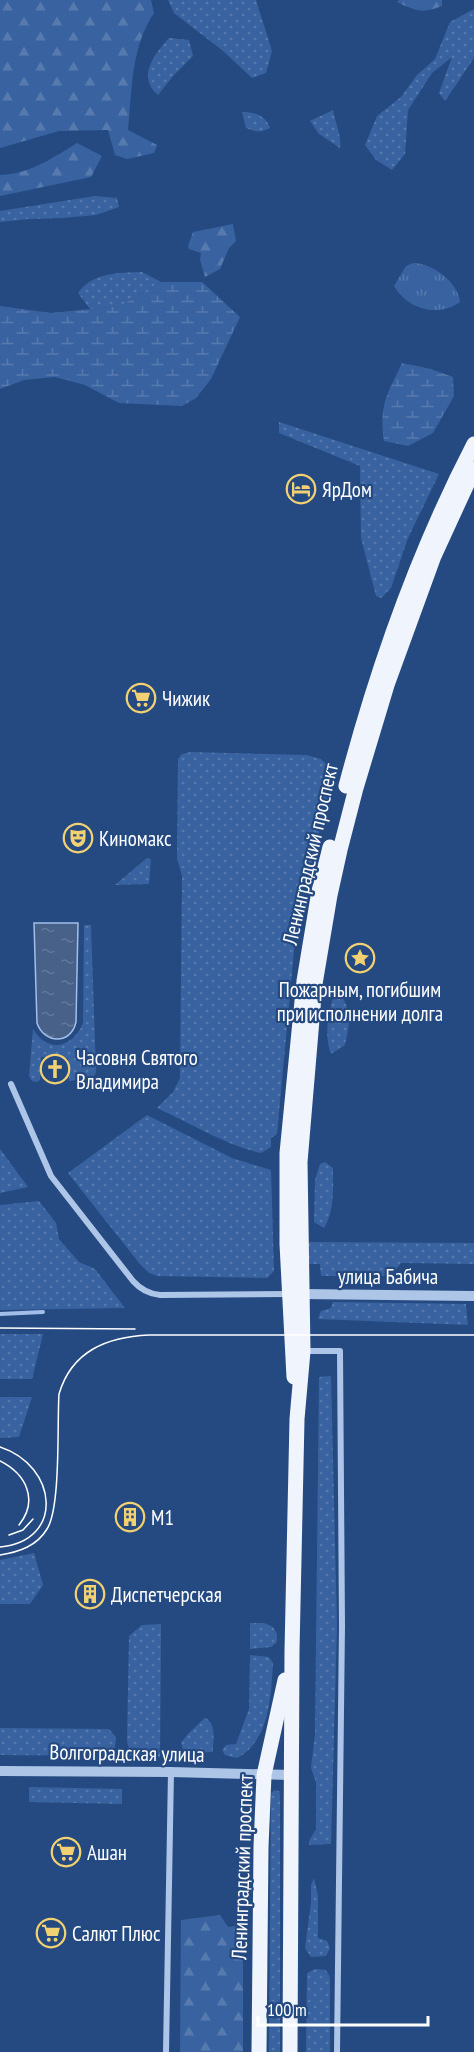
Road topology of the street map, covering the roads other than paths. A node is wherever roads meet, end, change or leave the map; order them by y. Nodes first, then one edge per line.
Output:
1 (474, 444) edge
2 (474, 469) edge
3 (12, 1084) dead end
4 (295, 1294) junction
5 (474, 1296) edge
6 (297, 1352) junction
7 (292, 1651) junction
8 (0, 1771) edge
9 (171, 1772) junction
10 (264, 1774) junction
11 (290, 1775) junction
12 (166, 2052) edge
13 (259, 2052) edge
14 (290, 2052) edge
15 (337, 2052) edge

1 - 4 main road, Ленинградский проспект
2 - 4 main road, Ленинградский проспект
3 - 4 street
4 - 5 street, улица Бабича
4 - 6 main road, Ленинградский проспект
6 - 7 main road, Ленинградский проспект
6 - 15 street
7 - 10 main road, Ленинградский проспект
7 - 11 main road, Ленинградский проспект
8 - 9 street, Волгоградская улица
9 - 10 street, Волгоградская улица
9 - 12 street
10 - 11 street, Волгоградская улица
10 - 13 main road, Ленинградский проспект
11 - 14 main road, Ленинградский проспект

